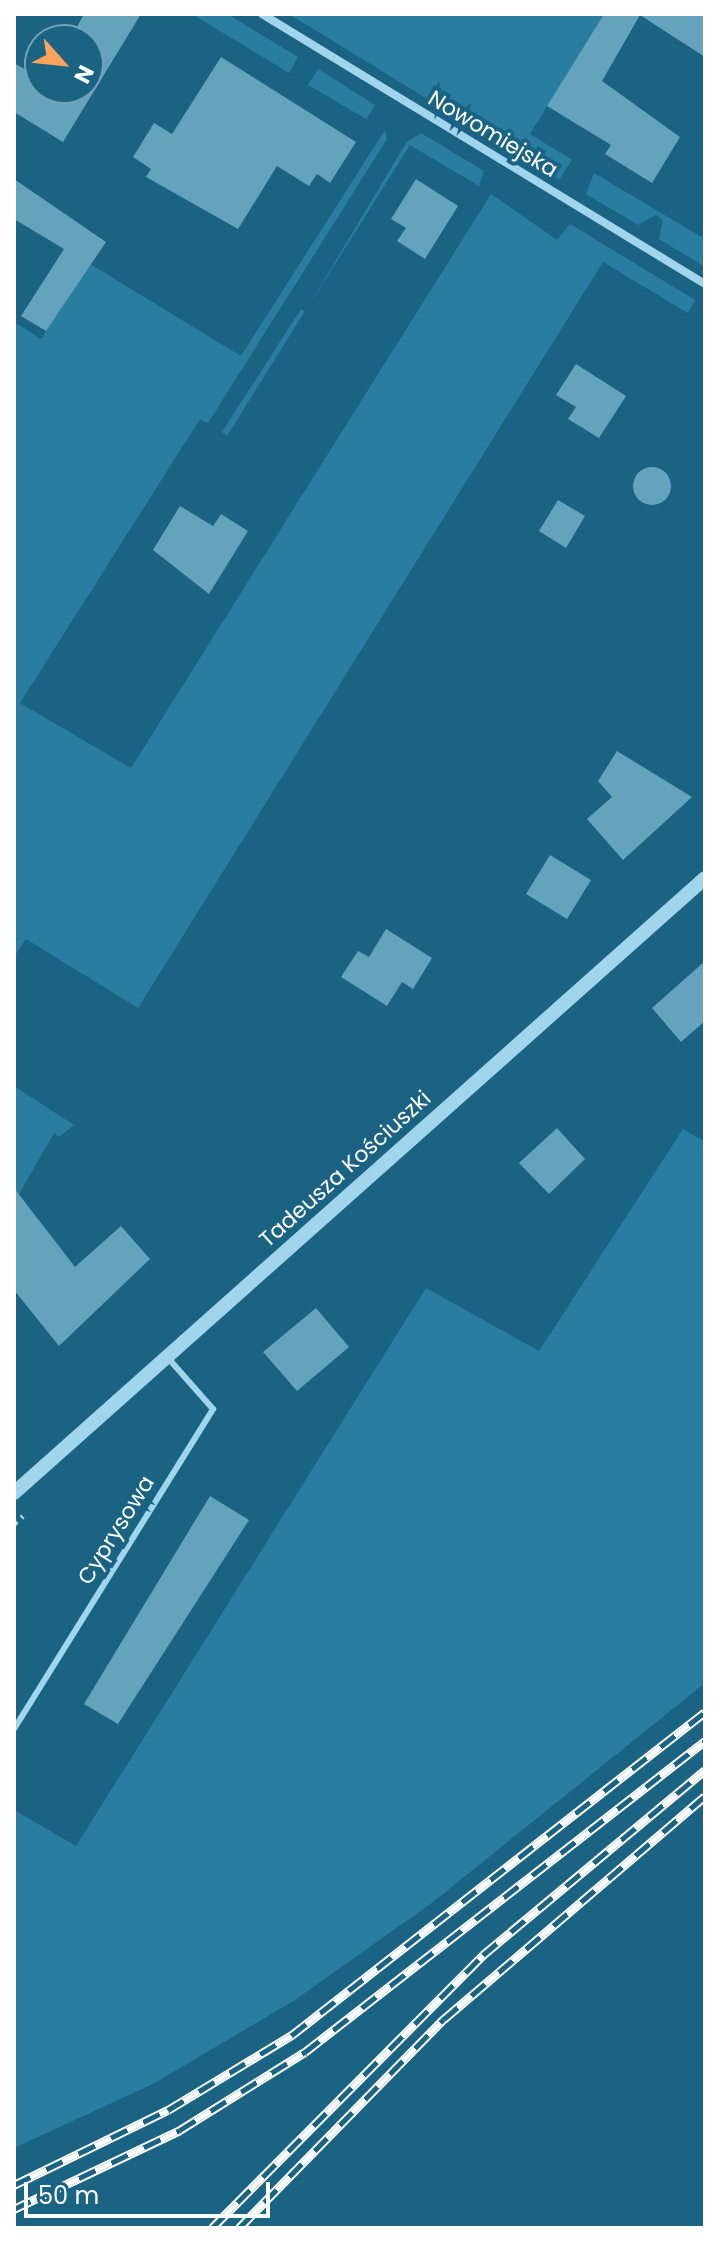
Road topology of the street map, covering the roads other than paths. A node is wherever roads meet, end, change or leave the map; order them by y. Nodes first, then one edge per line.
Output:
1 (262, 14) edge
2 (705, 284) edge
3 (705, 878) edge
4 (167, 1357) junction
5 (14, 1493) edge
6 (14, 1729) edge

1 - 2 street, Nowomiejska
3 - 4 street, Tadeusza Kościuszki
4 - 5 street, Tadeusza Kościuszki
4 - 6 lane, Cyprysowa

